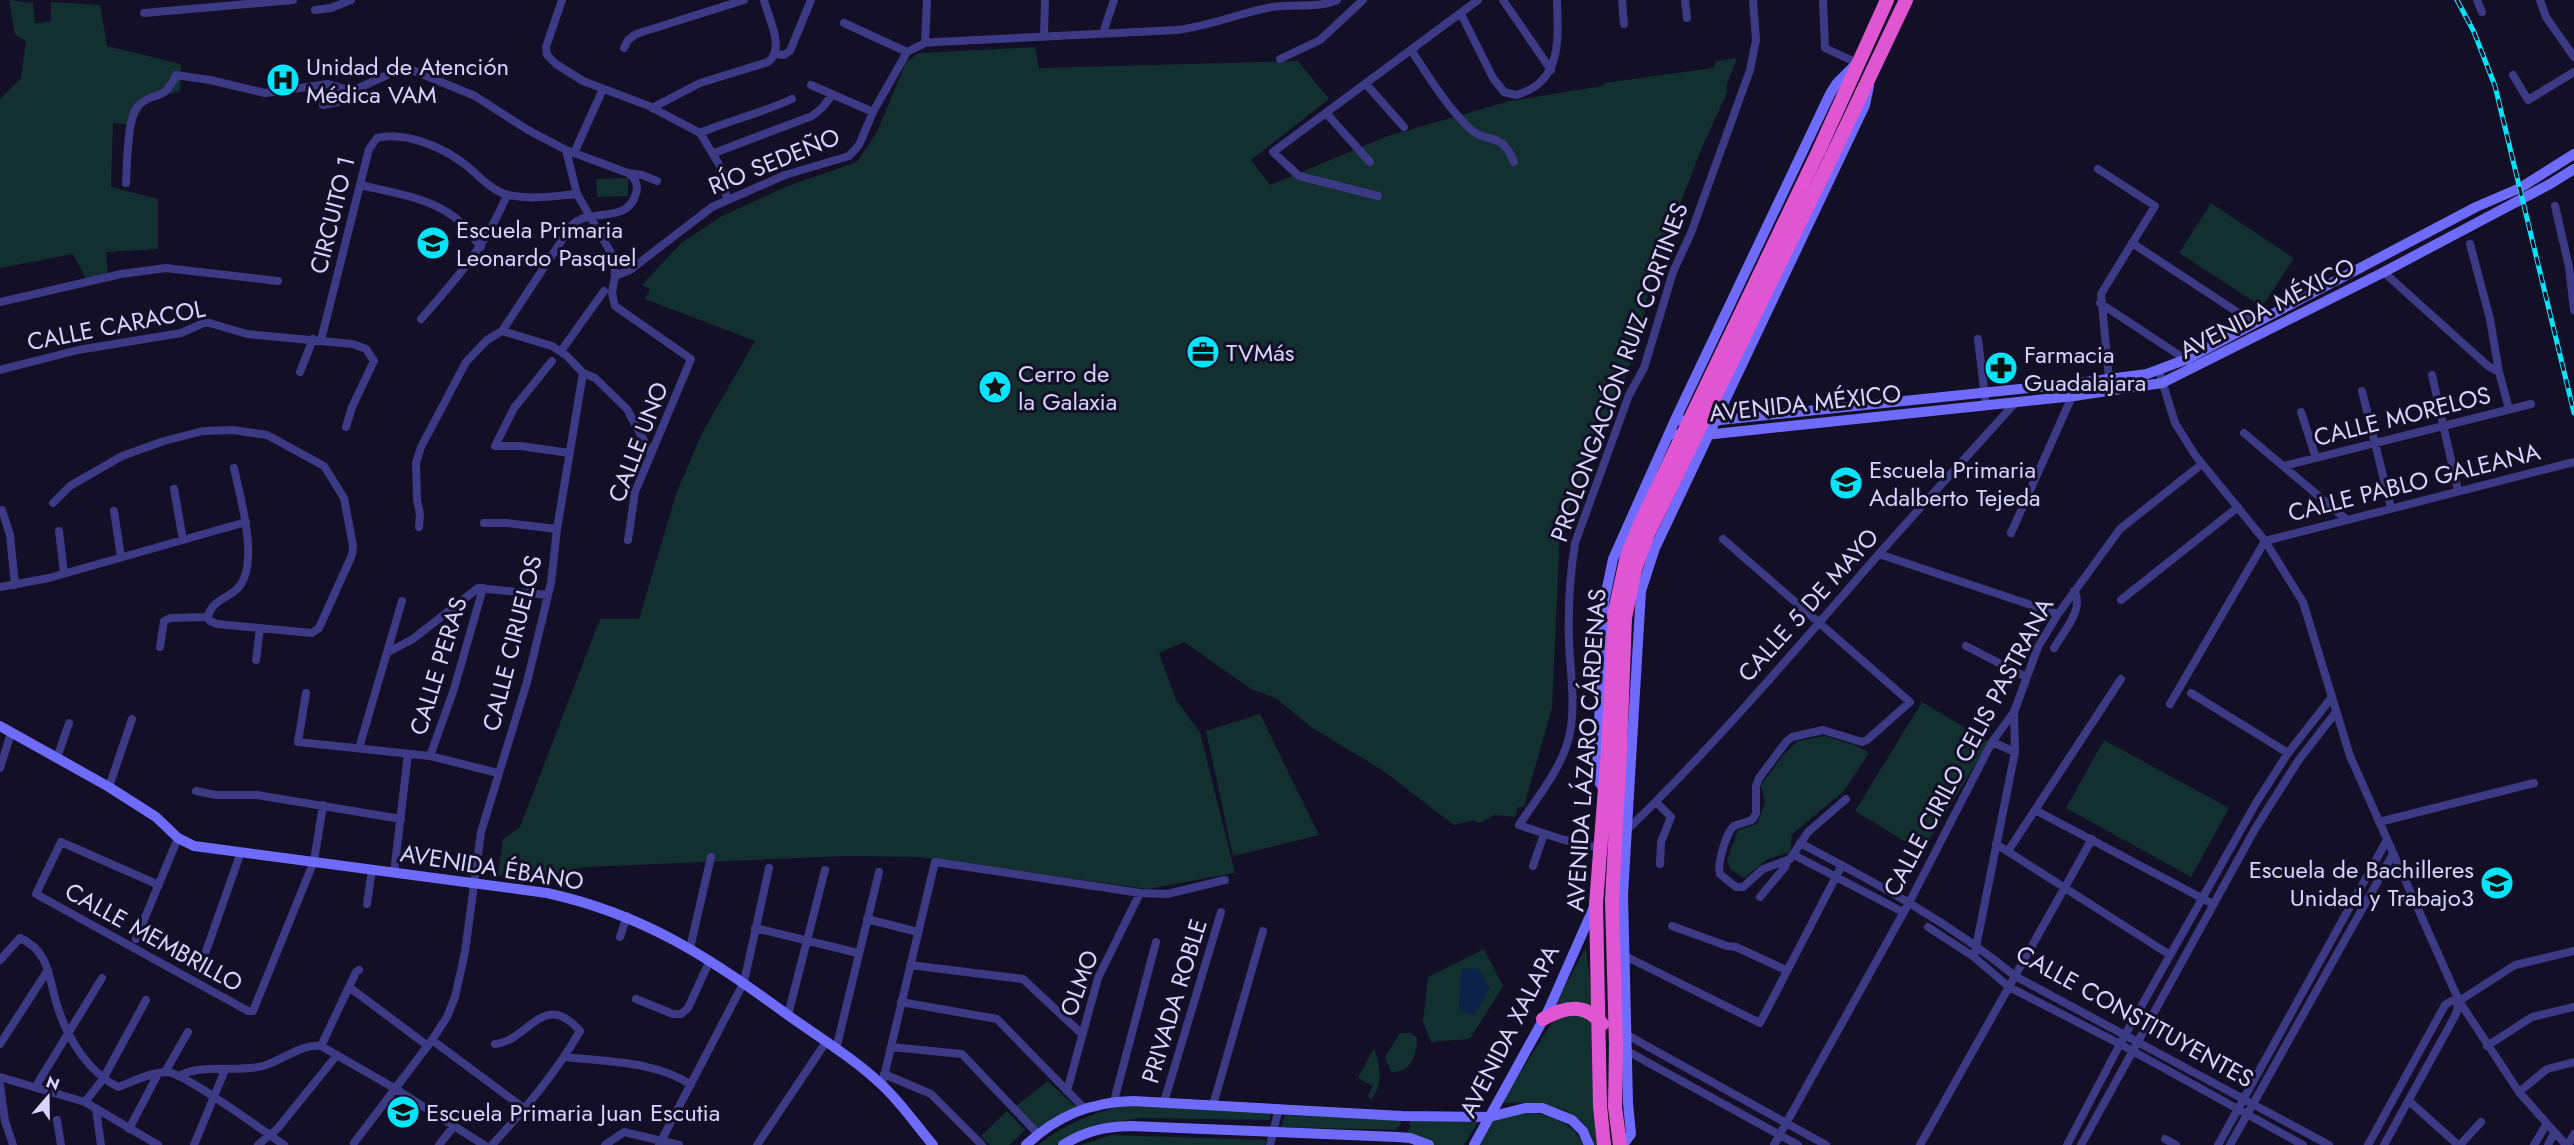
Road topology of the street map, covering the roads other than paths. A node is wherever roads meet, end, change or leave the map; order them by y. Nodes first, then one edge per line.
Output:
1 (293, 0) edge
2 (351, 0) edge
3 (562, 0) edge
4 (744, 0) edge
5 (764, 0) edge
6 (811, 0) edge
7 (927, 0) edge
8 (1045, 0) edge
9 (1114, 0) edge
10 (1337, 0) edge
11 (1363, 0) edge
12 (1478, 0) edge
13 (1503, 0) edge
14 (1557, 0) edge
15 (1622, 0) edge
16 (1685, 0) edge
17 (1753, 0) edge
18 (1823, 0) edge
19 (1887, 0) edge
20 (1906, 0) edge
21 (2477, 0) edge
22 (2540, 0) edge
23 (262, 2) edge
24 (1274, 4) edge
25 (315, 10) dead end
26 (2482, 12) dead end
27 (144, 14) dead end
28 (1461, 14) junction
29 (1687, 18) dead end
30 (844, 23) dead end
31 (1624, 24) dead end
32 (1103, 33) junction
33 (1044, 35) junction
34 (925, 43) junction
35 (624, 48) dead end
36 (1411, 50) junction
37 (907, 52) junction
38 (775, 54) junction
39 (2574, 57) edge
40 (1280, 59) dead end
41 (1857, 63) junction
42 (1551, 70) junction
43 (1870, 70) junction
44 (2574, 72) edge
45 (2513, 75) dead end
46 (1366, 84) junction
47 (322, 85) junction
48 (811, 85) dead end
49 (603, 89) junction
50 (352, 91) junction
51 (832, 95) junction
52 (792, 99) dead end
53 (652, 108) junction
54 (873, 112) junction
55 (1326, 113) junction
56 (1404, 127) dead end
57 (700, 133) junction
58 (570, 152) junction
59 (714, 153) junction
60 (1825, 153) junction
61 (2574, 154) edge
62 (1370, 162) dead end
63 (1514, 162) dead end
64 (2098, 169) dead end
65 (2574, 169) edge
66 (628, 173) junction
67 (657, 181) dead end
68 (126, 183) dead end
69 (360, 185) junction
70 (578, 194) junction
71 (507, 195) junction
72 (1378, 196) dead end
73 (726, 200) junction
74 (2555, 206) dead end
75 (2476, 207) junction
76 (591, 216) junction
77 (2482, 221) junction
78 (2132, 243) junction
79 (2470, 244) dead end
80 (481, 247) junction
81 (2571, 267) edge
82 (615, 276) junction
83 (2388, 276) dead end
84 (278, 281) dead end
85 (604, 291) dead end
86 (0, 302) edge
87 (2100, 303) junction
88 (2574, 310) edge
89 (421, 319) dead end
90 (2254, 323) junction
91 (502, 332) junction
92 (317, 339) junction
93 (1978, 339) dead end
94 (561, 351) junction
95 (2187, 359) junction
96 (552, 361) dead end
97 (2196, 367) junction
98 (0, 370) edge
99 (2159, 371) junction
100 (300, 372) dead end
101 (2499, 372) junction
102 (582, 373) junction
103 (2432, 375) dead end
104 (2109, 379) junction
105 (2078, 383) junction
106 (2162, 383) junction
107 (2362, 391) dead end
108 (1984, 392) junction
109 (2074, 396) junction
110 (2016, 402) junction
111 (2531, 404) dead end
112 (1986, 406) junction
113 (2509, 409) junction
114 (2301, 412) dead end
115 (1675, 420) junction
116 (1716, 421) junction
117 (2442, 425) junction
118 (346, 428) dead end
119 (2244, 433) dead end
120 (1669, 434) junction
121 (1709, 435) junction
122 (2376, 442) junction
123 (568, 453) junction
124 (651, 454) junction
125 (2316, 458) junction
126 (2574, 462) edge
127 (2202, 464) junction
128 (2284, 466) junction
129 (234, 468) dead end
130 (174, 489) dead end
131 (2458, 491) junction
132 (53, 503) dead end
133 (2238, 507) junction
134 (2391, 508) junction
135 (2, 510) dead end
136 (114, 511) dead end
137 (2347, 519) junction
138 (246, 522) junction
139 (484, 524) dead end
140 (419, 527) dead end
141 (556, 529) junction
142 (59, 531) dead end
143 (2011, 533) dead end
144 (1723, 539) dead end
145 (183, 540) junction
146 (628, 540) dead end
147 (2265, 541) junction
148 (1879, 554) junction
149 (121, 558) junction
150 (64, 573) junction
151 (15, 585) junction
152 (0, 587) edge
153 (483, 588) junction
154 (2074, 591) junction
155 (548, 595) junction
156 (2121, 600) dead end
157 (402, 601) dead end
158 (2058, 614) junction
159 (208, 617) junction
160 (1818, 625) junction
161 (260, 628) junction
162 (1966, 646) dead end
163 (159, 647) dead end
164 (2054, 648) dead end
165 (388, 652) junction
166 (256, 660) dead end
167 (2026, 677) junction
168 (2121, 679) dead end
169 (306, 693) dead end
170 (2191, 693) dead end
171 (2331, 697) junction
172 (2170, 704) dead end
173 (2014, 712) junction
174 (2336, 712) junction
175 (132, 719) dead end
176 (69, 723) dead end
177 (0, 726) edge
178 (11, 733) junction
179 (1992, 742) junction
180 (359, 748) junction
181 (1614, 751) junction
182 (2015, 752) junction
183 (2288, 753) junction
184 (408, 754) junction
185 (430, 756) junction
186 (57, 758) junction
187 (0, 768) edge
188 (498, 773) junction
189 (2534, 783) dead end
190 (109, 787) junction
191 (1604, 789) junction
192 (196, 791) dead end
193 (1846, 799) dead end
194 (1656, 802) junction
195 (323, 805) junction
196 (2035, 810) junction
197 (401, 819) junction
198 (2379, 822) junction
199 (1626, 832) junction
200 (1544, 834) junction
201 (178, 838) junction
202 (2092, 839) junction
203 (2387, 840) junction
204 (1800, 843) junction
205 (1996, 844) junction
206 (1599, 848) junction
207 (2008, 851) junction
208 (241, 852) junction
209 (2393, 854) junction
210 (1794, 855) junction
211 (711, 857) dead end
212 (314, 861) junction
213 (1787, 861) junction
214 (1660, 864) dead end
215 (1842, 865) junction
216 (1533, 866) dead end
217 (769, 868) dead end
218 (372, 870) junction
219 (825, 870) dead end
220 (879, 872) dead end
221 (394, 873) junction
222 (1836, 877) junction
223 (1225, 880) dead end
224 (473, 884) junction
225 (159, 885) junction
226 (2065, 888) junction
227 (1140, 893) junction
228 (1761, 897) dead end
229 (2202, 898) junction
230 (1910, 901) junction
231 (367, 904) dead end
232 (1596, 904) junction
233 (2213, 904) junction
234 (1221, 912) dead end
235 (1903, 912) junction
236 (627, 916) junction
237 (867, 919) junction
238 (1672, 926) dead end
239 (1928, 927) dead end
240 (755, 928) junction
241 (1263, 931) dead end
242 (918, 932) junction
243 (620, 937) dead end
244 (136, 939) dead end
245 (806, 939) junction
246 (1156, 942) dead end
247 (1975, 943) junction
248 (690, 948) junction
249 (2574, 951) edge
250 (858, 953) junction
251 (1623, 955) junction
252 (2170, 955) junction
253 (1974, 957) junction
254 (0, 960) edge
255 (710, 960) junction
256 (2319, 962) junction
257 (910, 965) junction
258 (2329, 968) junction
259 (359, 969) dead end
260 (48, 970) junction
261 (1786, 970) junction
262 (199, 972) dead end
263 (2015, 976) junction
264 (102, 978) dead end
265 (744, 982) junction
266 (349, 987) junction
267 (2009, 987) junction
268 (636, 999) dead end
269 (146, 1000) dead end
270 (2459, 1001) junction
271 (901, 1002) junction
272 (2574, 1007) edge
273 (788, 1015) junction
274 (1543, 1019) junction
275 (1598, 1019) junction
276 (188, 1032) dead end
277 (68, 1033) junction
278 (1082, 1034) junction
279 (2127, 1034) junction
280 (1627, 1035) junction
281 (2138, 1040) junction
282 (826, 1042) junction
283 (430, 1043) junction
284 (0, 1044) edge
285 (495, 1044) dead end
286 (2120, 1044) junction
287 (321, 1046) junction
288 (2487, 1046) junction
289 (891, 1047) junction
290 (1622, 1048) junction
291 (836, 1049) junction
292 (2131, 1050) junction
293 (338, 1055) junction
294 (565, 1057) junction
295 (2574, 1062) edge
296 (225, 1070) junction
297 (162, 1073) junction
298 (179, 1076) junction
299 (0, 1077) edge
300 (103, 1079) junction
301 (883, 1080) junction
302 (0, 1085) edge
303 (691, 1085) junction
304 (36, 1086) junction
305 (394, 1088) junction
306 (1067, 1091) junction
307 (2518, 1092) junction
308 (213, 1097) junction
309 (2244, 1098) junction
310 (1114, 1101) junction
311 (2409, 1101) junction
312 (85, 1102) junction
313 (1164, 1102) junction
314 (2254, 1104) junction
315 (1213, 1105) junction
316 (1083, 1108) junction
317 (1279, 1108) junction
318 (96, 1109) junction
319 (525, 1109) junction
320 (2238, 1109) junction
321 (2247, 1114) junction
322 (1401, 1116) junction
323 (1489, 1117) junction
324 (57, 1120) dead end
325 (2481, 1122) dead end
326 (1786, 1124) junction
327 (2546, 1125) junction
328 (454, 1126) junction
329 (129, 1129) junction
330 (1274, 1131) junction
331 (2554, 1133) junction
332 (1038, 1134) junction
333 (2574, 1134) edge
334 (270, 1135) junction
335 (1779, 1135) junction
336 (1398, 1137) junction
337 (2165, 1139) dead end
338 (354, 1143) dead end
339 (660, 1143) edge
340 (13, 1145) edge
341 (61, 1145) edge
342 (101, 1145) edge
343 (158, 1145) edge
344 (194, 1145) edge
345 (258, 1145) edge
346 (284, 1145) edge
347 (439, 1145) edge
348 (484, 1145) edge
349 (492, 1145) edge
350 (605, 1145) edge
351 (680, 1145) edge
352 (757, 1145) edge
353 (933, 1145) edge
354 (982, 1145) edge
355 (1026, 1145) edge
356 (1063, 1145) edge
357 (1270, 1145) edge
358 (1429, 1145) edge
359 (1474, 1145) edge
360 (1590, 1145) edge
361 (1604, 1145) edge
362 (1622, 1145) edge
363 (1774, 1145) edge
364 (1798, 1145) edge
365 (1826, 1145) edge
366 (1920, 1145) edge
367 (2067, 1145) edge
368 (2081, 1145) edge
369 (2176, 1145) edge
370 (2218, 1145) edge
371 (2230, 1145) edge
372 (2303, 1145) edge
373 (2330, 1145) edge
374 (2367, 1145) edge
375 (2384, 1145) edge
376 (2459, 1145) edge
377 (2534, 1145) edge
378 (2548, 1145) edge
379 (2567, 1145) edge

1 - 23 street
2 - 25 street
3 - 49 street
4 - 35 street
5 - 38 street
6 - 38 street
7 - 34 street
8 - 33 street
9 - 32 street
10 - 24 street
11 - 40 street
12 - 28 street
13 - 42 street
14 - 42 street
15 - 31 street
16 - 29 street
17 - 200 street, PROLONGACIÓN RUIZ CORTINES
18 - 41 street
19 - 41 highway
20 - 43 highway
21 - 26 street
22 - 39 street
23 - 27 street
24 - 32 street
28 - 36 street
28 - 42 street
30 - 37 street
32 - 33 street
33 - 34 street
34 - 37 street
36 - 46 street
36 - 63 street
37 - 54 street, RÍO SEDEÑO
38 - 53 street
41 - 60 highway
41 - 115 main road
43 - 60 highway
43 - 116 main road
44 - 45 street
46 - 55 street
46 - 56 street
47 - 50 street
47 - 50 street
47 - 68 street
48 - 51 street
49 - 53 street
49 - 58 street
50 - 58 street
51 - 54 street
51 - 59 street
52 - 57 street
53 - 57 street
54 - 73 street, RÍO SEDEÑO
55 - 62 street
55 - 72 street
57 - 59 street
58 - 66 street
58 - 70 street
59 - 73 street
60 - 181 highway, AVENIDA LÁZARO CÁRDENAS, bridge
61 - 75 main road, AVENIDA MÉXICO
64 - 78 street
65 - 77 main road, AVENIDA MÉXICO
66 - 67 street
66 - 76 street
69 - 71 street, CIRCUITO 1
69 - 80 street
69 - 92 street, CIRCUITO 1
70 - 71 street, CIRCUITO 1
70 - 76 street
71 - 80 street
73 - 82 street, RÍO SEDEÑO
74 - 81 street
75 - 77 main road
75 - 90 main road, AVENIDA MÉXICO
76 - 82 street
76 - 91 street
77 - 97 main road, AVENIDA MÉXICO
78 - 87 street
78 - 90 street
79 - 101 street
80 - 89 street
81 - 88 street
82 - 124 street, CALLE UNO
83 - 101 street
84 - 86 street
85 - 94 street
87 - 95 street
87 - 104 street
90 - 95 main road, AVENIDA MÉXICO
91 - 94 street
91 - 140 street
92 - 98 street, CALLE CARACOL
92 - 100 street, CIRCUITO 1
92 - 118 street, CALLE CARACOL
93 - 108 street
94 - 102 street
95 - 97 street
95 - 99 main road, AVENIDA MÉXICO
96 - 123 street
97 - 106 main road, AVENIDA MÉXICO
99 - 104 main road, AVENIDA MÉXICO
99 - 106 street
101 - 113 street
102 - 123 street, CALLE CIRUELOS
102 - 124 street
103 - 117 street
104 - 105 main road, AVENIDA MÉXICO
105 - 108 main road, AVENIDA MÉXICO
105 - 109 street
106 - 109 main road, AVENIDA MÉXICO
106 - 127 street
107 - 122 street
108 - 112 street
108 - 116 main road, AVENIDA MÉXICO
109 - 110 main road, AVENIDA MÉXICO
109 - 143 street
110 - 112 main road, AVENIDA MÉXICO
110 - 148 street, CALLE 5 DE MAYO
111 - 113 street, CALLE MORELOS
112 - 121 main road, AVENIDA MÉXICO
113 - 117 street, CALLE MORELOS
114 - 125 street
115 - 116 main road, AVENIDA MÉXICO
115 - 120 main road
116 - 121 main road
117 - 122 street, CALLE MORELOS
117 - 131 street
119 - 128 street
120 - 121 main road, AVENIDA MÉXICO
120 - 191 main road
121 - 199 main road
122 - 125 street, CALLE MORELOS
122 - 134 street
123 - 141 street, CALLE CIRUELOS
124 - 146 street, CALLE UNO
125 - 128 street, CALLE MORELOS
126 - 131 street, CALLE PABLO GALEANA
127 - 133 street
127 - 154 street, CALLE CIRILO CELIS PASTRANA
128 - 137 street
129 - 138 street
130 - 145 street
131 - 134 street, CALLE PABLO GALEANA
132 - 161 street
133 - 147 street
133 - 156 street
134 - 137 street, CALLE PABLO GALEANA
135 - 151 street
136 - 149 street
137 - 147 street, CALLE PABLO GALEANA
138 - 145 street
138 - 159 street
139 - 141 street
141 - 155 street, CALLE CIRUELOS
142 - 150 street
144 - 160 street
145 - 149 street
147 - 171 street
147 - 172 street
148 - 158 street
148 - 160 street, CALLE 5 DE MAYO
149 - 150 street
150 - 151 street
151 - 152 street
153 - 155 street
153 - 165 street
153 - 185 street, CALLE PERAS
154 - 158 street, CALLE CIRILO CELIS PASTRANA
154 - 164 street
155 - 188 street, CALLE CIRUELOS
157 - 165 street
158 - 167 street, CALLE CIRILO CELIS PASTRANA
159 - 161 street
159 - 163 street
160 - 194 street, CALLE 5 DE MAYO
160 - 213 street
161 - 166 street
162 - 167 street
165 - 180 street
167 - 173 street, CALLE CIRILO CELIS PASTRANA
168 - 196 street
169 - 180 street
170 - 183 street
171 - 174 street
171 - 183 street
173 - 179 street, CALLE CIRILO CELIS PASTRANA
173 - 182 street
174 - 198 street
174 - 233 street
175 - 190 street
176 - 186 street
177 - 178 main road, AVENIDA ÉBANO
178 - 186 main road, AVENIDA ÉBANO
178 - 187 street
179 - 182 street
179 - 230 street, CALLE CIRILO CELIS PASTRANA
180 - 184 street
181 - 191 highway, AVENIDA LÁZARO CÁRDENAS
181 - 290 highway, AVENIDA LÁZARO CÁRDENAS
182 - 205 street
183 - 229 street
184 - 185 street
184 - 197 street
185 - 188 street
186 - 190 main road, AVENIDA ÉBANO
188 - 224 street, CALLE CIRUELOS
189 - 198 street
190 - 201 main road, AVENIDA ÉBANO
191 - 206 highway, AVENIDA LÁZARO CÁRDENAS
192 - 195 street
193 - 204 street
194 - 199 street, CALLE 5 DE MAYO
194 - 214 street
195 - 197 street
195 - 212 street
196 - 202 street
196 - 207 street
197 - 221 street
198 - 203 street
199 - 251 main road
200 - 206 street
200 - 216 street
201 - 208 main road, AVENIDA ÉBANO
201 - 225 street
202 - 226 street
202 - 229 street
203 - 209 street
203 - 256 street
204 - 210 street
204 - 215 street, CALLE CONSTITUYENTES
205 - 207 street
205 - 247 street
206 - 232 highway, AVENIDA LÁZARO CÁRDENAS
207 - 226 street
208 - 212 main road, AVENIDA ÉBANO
208 - 262 street
209 - 258 street
209 - 270 street
210 - 213 street
210 - 222 street
211 - 248 street
212 - 218 main road, AVENIDA ÉBANO
212 - 225 street, CALLE MEMBRILLO
213 - 228 street
215 - 222 street
215 - 230 street, CALLE CONSTITUYENTES
217 - 240 street
218 - 221 main road, AVENIDA ÉBANO
218 - 231 street
219 - 245 street
220 - 237 street
221 - 224 main road, AVENIDA ÉBANO
222 - 235 street
222 - 261 street
223 - 227 street
224 - 236 main road, AVENIDA ÉBANO
224 - 283 street, CALLE CIRUELOS
225 - 244 street
226 - 252 street
226 - 263 street
227 - 242 street
227 - 278 street, OLMO
229 - 233 street
229 - 252 street
230 - 235 street, CALLE CIRILO CELIS PASTRANA
230 - 247 street, CALLE CONSTITUYENTES
232 - 274 main road, AVENIDA XALAPA
232 - 275 highway, AVENIDA LÁZARO CÁRDENAS
233 - 281 street
234 - 313 street, PRIVADA ROBLE
235 - 326 street, CALLE CIRILO CELIS PASTRANA
236 - 243 street
236 - 248 main road, AVENIDA ÉBANO
237 - 242 street
237 - 250 street
238 - 261 street
239 - 253 street, CALLE CONSTITUYENTES
240 - 245 street
240 - 265 street
241 - 315 street
242 - 257 street
245 - 250 street
245 - 273 street
246 - 310 street
247 - 253 street
247 - 263 street, CALLE CONSTITUYENTES
248 - 255 main road, AVENIDA ÉBANO
249 - 270 street
250 - 291 street
251 - 261 street
251 - 280 main road
252 - 279 street
253 - 267 street, CALLE CONSTITUYENTES
254 - 260 street
255 - 265 main road, AVENIDA ÉBANO
255 - 268 street
256 - 258 street
256 - 309 street
257 - 271 street
257 - 278 street
258 - 314 street
259 - 266 street
260 - 277 street
260 - 284 street
263 - 267 street
263 - 279 street, CALLE CONSTITUYENTES
264 - 277 street
265 - 273 main road, AVENIDA ÉBANO
265 - 303 street
266 - 283 street
266 - 287 street
267 - 286 street, CALLE CONSTITUYENTES
267 - 366 street
269 - 300 street
270 - 288 street
270 - 311 street
270 - 374 street
271 - 289 street
271 - 306 street
272 - 288 street
273 - 282 main road, AVENIDA ÉBANO
274 - 275 highway
274 - 323 main road, AVENIDA XALAPA
275 - 290 highway
275 - 361 highway, AVENIDA LÁZARO CÁRDENAS
276 - 297 street
277 - 300 street
277 - 304 street
278 - 306 street, OLMO
279 - 281 street, CALLE CONSTITUYENTES
279 - 286 street
280 - 290 main road
280 - 326 street
281 - 292 street
281 - 309 street, CALLE CONSTITUYENTES
282 - 291 main road, AVENIDA ÉBANO
282 - 352 street
283 - 305 street, CALLE CIRUELOS
283 - 319 street
285 - 294 street
286 - 292 street, CALLE CONSTITUYENTES
286 - 367 street
287 - 293 street
287 - 296 street
288 - 307 street
289 - 301 street
289 - 332 street
290 - 335 street
290 - 362 highway, AVENIDA LÁZARO CÁRDENAS
290 - 362 main road
291 - 301 main road, AVENIDA ÉBANO
292 - 320 street, CALLE CONSTITUYENTES
292 - 368 street
293 - 305 street
293 - 334 street
294 - 303 street
294 - 319 street
295 - 307 street
296 - 298 street
296 - 308 street
297 - 298 street
297 - 300 street
297 - 329 street
298 - 308 street
299 - 304 street
300 - 312 street
301 - 353 main road, AVENIDA ÉBANO
301 - 354 street
302 - 340 street
303 - 339 street
304 - 312 street
305 - 328 street
305 - 338 street, CALLE CIRUELOS
306 - 316 street
307 - 327 street
308 - 334 street
308 - 344 street
309 - 314 street, CALLE CONSTITUYENTES
309 - 320 street
310 - 313 main road
310 - 316 main road
311 - 375 street
311 - 376 street
312 - 318 street
313 - 315 main road
314 - 321 street
314 - 373 street, CALLE CONSTITUYENTES
315 - 317 main road
316 - 332 main road
317 - 322 main road
317 - 330 street
318 - 329 street
318 - 342 street
319 - 349 street
320 - 321 street, CALLE CONSTITUYENTES
320 - 370 street
321 - 371 street
321 - 372 street, CALLE CONSTITUYENTES
322 - 323 main road
322 - 336 main road
323 - 359 main road, AVENIDA XALAPA
323 - 360 main road
324 - 341 street
325 - 376 street
326 - 335 street, CALLE CIRILO CELIS PASTRANA
326 - 365 street
327 - 331 street
327 - 377 street
328 - 347 street
328 - 348 street
329 - 343 street
330 - 336 main road
330 - 356 main road
330 - 357 street
331 - 378 street
331 - 379 street
332 - 355 main road
333 - 379 street
334 - 345 street
334 - 346 street
335 - 363 street, CALLE CIRILO CELIS PASTRANA
335 - 364 street
336 - 358 main road
337 - 369 street
339 - 350 street
339 - 351 street

